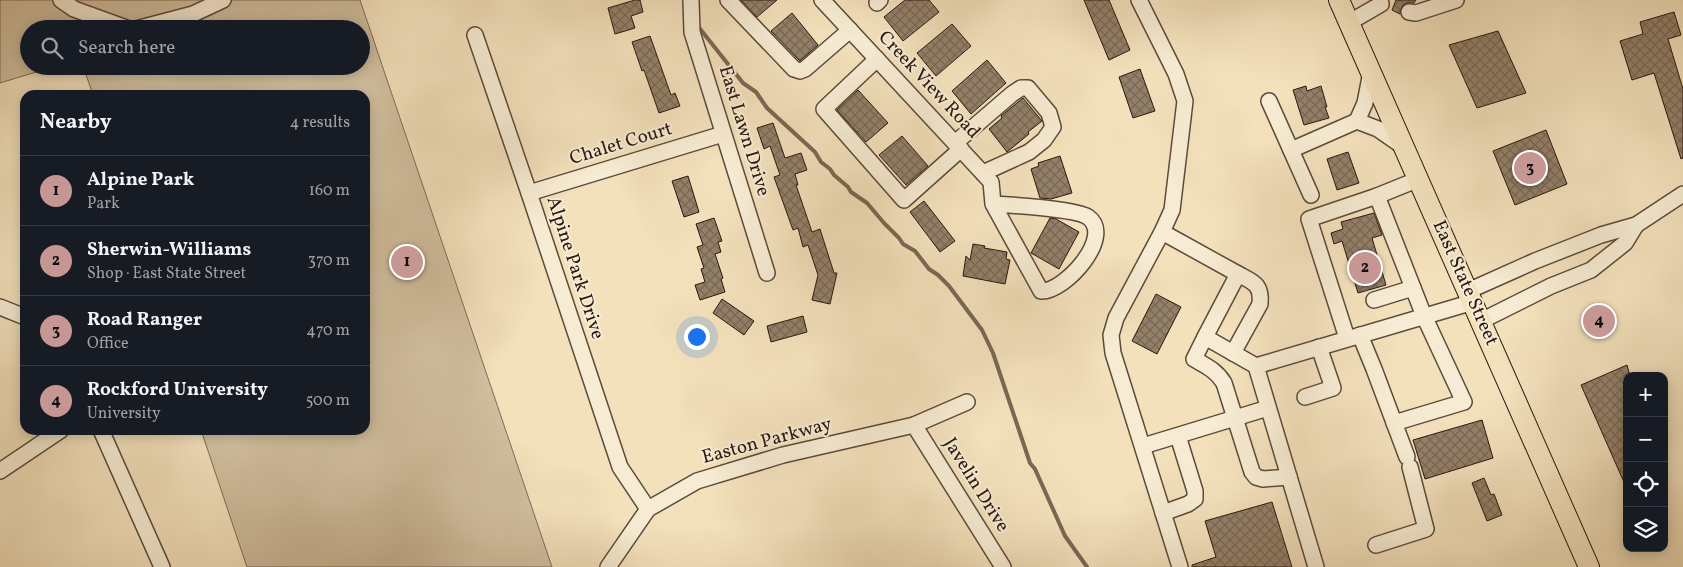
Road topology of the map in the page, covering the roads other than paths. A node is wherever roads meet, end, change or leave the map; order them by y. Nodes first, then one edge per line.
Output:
1 (61, 0) edge
2 (223, 0) edge
3 (691, 0) edge
4 (728, 0) edge
5 (822, 0) edge
6 (1139, 0) edge
7 (1339, 0) edge
8 (1380, 0) edge
9 (1456, 0) edge
10 (1409, 12) dead end
11 (104, 20) edge
12 (170, 20) edge
13 (1350, 22) junction
14 (850, 30) junction
15 (475, 35) dead end
16 (877, 59) junction
17 (1371, 71) junction
18 (1269, 101) dead end
19 (1357, 121) junction
20 (723, 134) junction
21 (958, 146) junction
22 (1406, 148) junction
23 (1291, 150) junction
24 (983, 173) junction
25 (1419, 179) junction
26 (529, 193) junction
27 (1683, 194) edge
28 (1377, 196) junction
29 (993, 204) junction
30 (1309, 219) junction
31 (1636, 225) junction
32 (1162, 232) junction
33 (767, 272) dead end
34 (1238, 274) junction
35 (1413, 288) junction
36 (1470, 296) junction
37 (1374, 300) dead end
38 (0, 307) edge
39 (20, 315) edge
40 (1424, 316) junction
41 (1481, 321) junction
42 (1205, 337) junction
43 (1354, 337) junction
44 (1319, 347) junction
45 (1233, 353) junction
46 (1256, 366) junction
47 (1305, 397) dead end
48 (967, 402) dead end
49 (1268, 408) junction
50 (1235, 418) junction
51 (1394, 423) junction
52 (914, 425) junction
53 (54, 435) edge
54 (103, 435) edge
55 (1178, 436) junction
56 (1143, 446) junction
57 (0, 471) edge
58 (1289, 477) junction
59 (648, 509) junction
60 (1163, 513) junction
61 (1376, 544) dead end
62 (162, 567) edge
63 (608, 567) edge
64 (1003, 567) edge
65 (1180, 567) edge
66 (1316, 567) edge
67 (1589, 567) edge

1 - 11 street
2 - 12 street
3 - 20 street, East Lawn Drive
4 - 14 street
5 - 14 street, Creek View Road
6 - 32 street
7 - 13 main road, East State Street
8 - 13 street
9 - 10 street
13 - 17 main road, East State Street
14 - 16 street, Creek View Road
15 - 26 street, Alpine Park Drive
16 - 21 street, Creek View Road
16 - 21 street
17 - 19 street
17 - 22 main road, East State Street
18 - 23 street
19 - 22 street
19 - 23 street
20 - 26 street, Chalet Court
20 - 33 street, East Lawn Drive
21 - 24 street, Creek View Road
21 - 24 street
22 - 25 main road, East State Street
23 - 30 street
24 - 29 street, Creek View Road
25 - 28 street
25 - 36 main road, East State Street
26 - 59 street, Alpine Park Drive
27 - 31 street
28 - 30 street
28 - 35 street
29 - 29 street, Creek View Road
30 - 43 street
31 - 36 street
31 - 41 street
32 - 34 street
32 - 56 street
34 - 42 street
34 - 45 street
35 - 37 street
35 - 40 street
36 - 40 street
36 - 41 main road, East State Street
38 - 39 street
40 - 43 street
40 - 51 street
41 - 67 main road, East State Street
42 - 45 street
42 - 50 street
43 - 44 street
43 - 51 street
44 - 46 street
44 - 47 street
45 - 46 street
46 - 49 street
48 - 52 street, Easton Parkway
49 - 50 street
49 - 58 street
50 - 55 street
50 - 58 street
51 - 61 street
52 - 59 street, Easton Parkway
52 - 64 street, Javelin Drive
53 - 57 street
54 - 62 street
55 - 56 street
55 - 60 street
56 - 60 street
58 - 66 street
59 - 63 street, Easton Parkway
60 - 65 street

